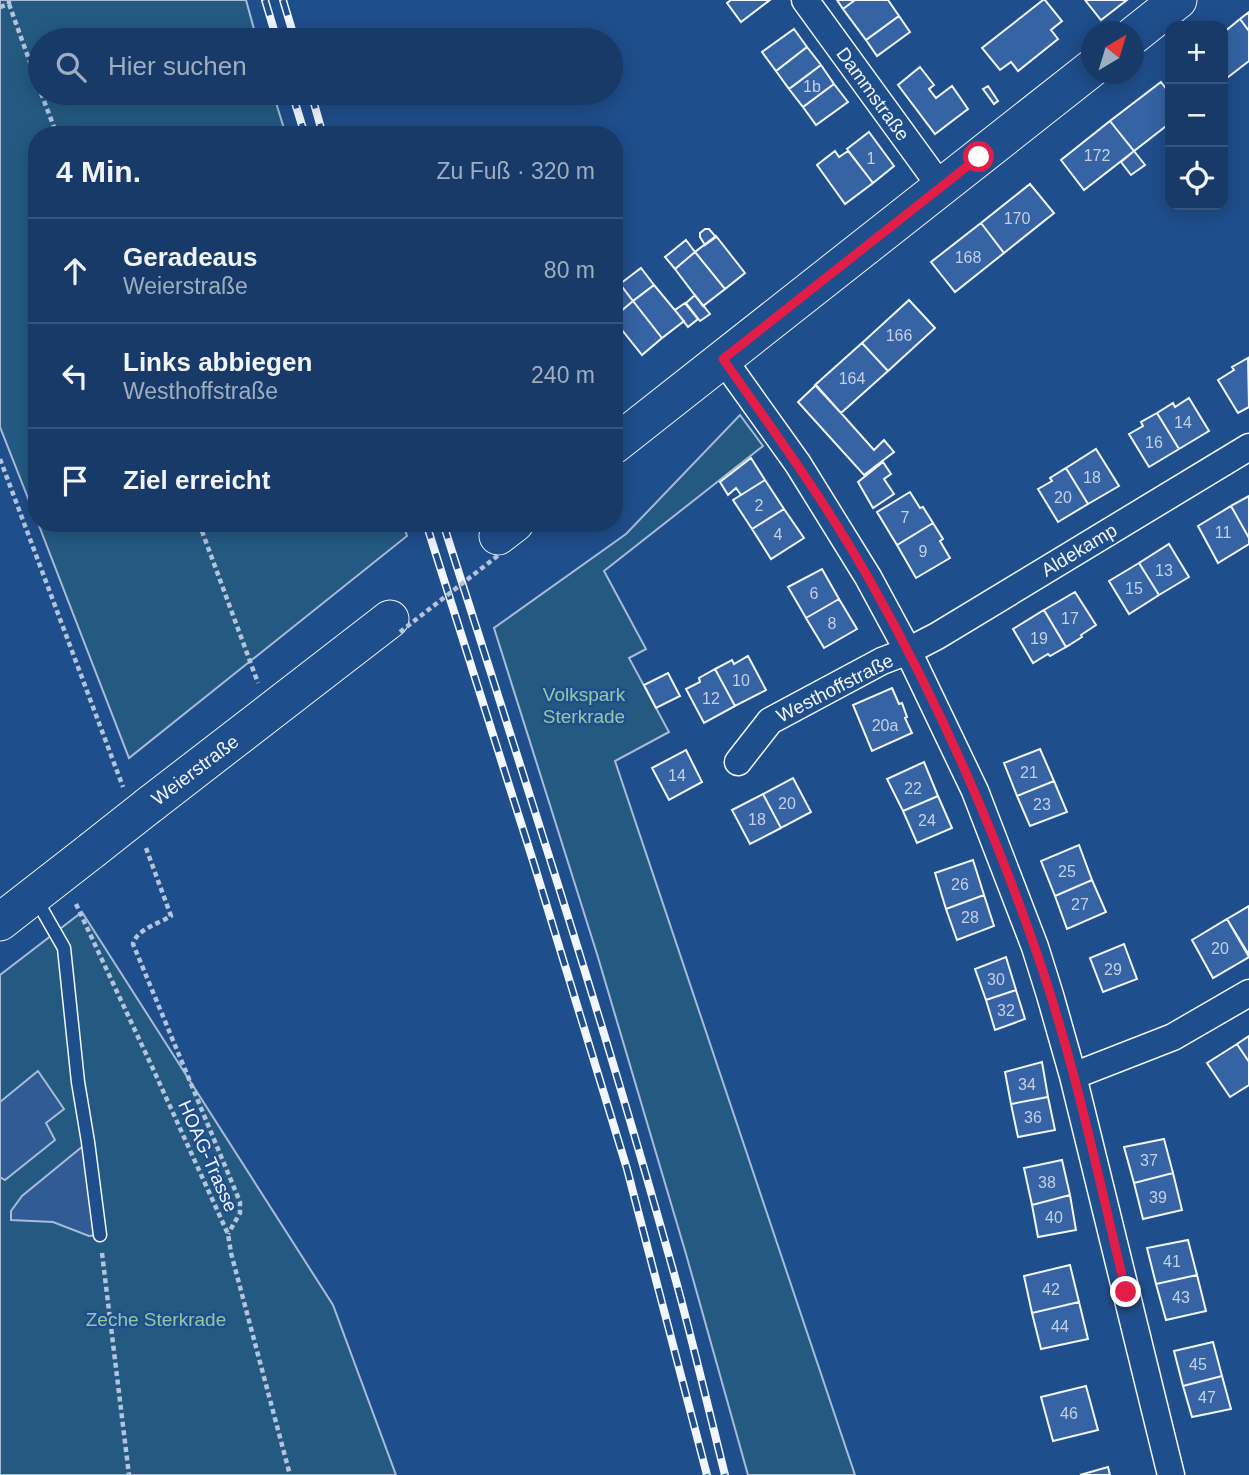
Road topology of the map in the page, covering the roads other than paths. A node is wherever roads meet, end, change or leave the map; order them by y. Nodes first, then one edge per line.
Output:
1 (804, 0) edge
2 (1178, 0) edge
3 (1144, 26) edge
4 (1081, 76) edge
5 (941, 187) junction
6 (723, 359) junction
7 (623, 438) edge
8 (1249, 447) edge
9 (395, 625) road end
10 (908, 651) junction
11 (738, 762) dead end
12 (48, 885) junction
13 (0, 922) edge
14 (1249, 993) edge
15 (1073, 1076) junction
16 (100, 1235) road end
17 (1171, 1475) edge

1 - 5 street, Dammstraße
2 - 3 main road
4 - 5 main road
5 - 6 main road
6 - 7 main road
6 - 10 street, Westhoffstraße
8 - 10 street, Aldekamp
9 - 12 main road, Weierstraße, bridge
10 - 11 street, Westhoffstraße
10 - 15 street, Westhoffstraße
12 - 13 main road, Weierstraße
12 - 16 lane
14 - 15 street
15 - 17 street, Westhoffstraße

